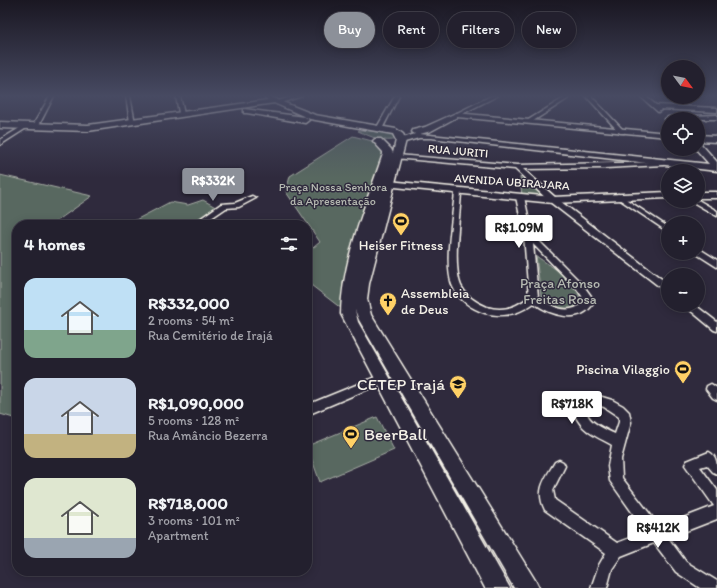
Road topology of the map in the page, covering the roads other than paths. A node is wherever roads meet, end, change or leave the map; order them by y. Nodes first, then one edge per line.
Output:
1 (37, 123) edge
2 (122, 123) edge
3 (327, 123) edge
4 (337, 123) edge
5 (384, 123) edge
6 (443, 123) edge
7 (542, 123) edge
8 (614, 123) edge
9 (0, 125) edge
10 (25, 126) junction
11 (35, 127) junction
12 (429, 132) junction
13 (622, 132) junction
14 (379, 135) junction
15 (661, 135) edge
16 (399, 136) junction
17 (705, 138) edge
18 (717, 139) edge
19 (0, 143) edge
20 (596, 153) junction
21 (705, 154) edge
22 (397, 157) junction
23 (669, 162) junction
24 (605, 166) junction
25 (517, 167) junction
26 (717, 168) edge
27 (384, 184) junction
28 (458, 192) junction
29 (661, 195) edge
30 (705, 195) edge
31 (717, 195) edge
32 (618, 196) junction
33 (520, 197) junction
34 (252, 198) dead end
35 (553, 200) junction
36 (705, 207) edge
37 (717, 214) edge
38 (203, 220) edge
39 (661, 225) edge
40 (528, 235) junction
41 (705, 255) edge
42 (717, 264) edge
43 (661, 284) edge
44 (534, 298) junction
45 (698, 312) edge
46 (717, 327) edge
47 (383, 378) junction
48 (312, 408) edge
49 (619, 443) dead end
50 (713, 457) edge
51 (560, 466) dead end
52 (717, 468) edge
53 (717, 501) edge
54 (717, 512) edge
55 (657, 535) junction
56 (616, 551) junction
57 (498, 588) edge
58 (528, 588) edge
59 (599, 588) edge
60 (714, 588) edge

1 - 11 street
2 - 11 main road
3 - 14 main road
4 - 14 main road
5 - 14 street
6 - 12 street
7 - 13 street
8 - 13 street
9 - 10 main road
10 - 11 main road
10 - 19 street
12 - 16 street
12 - 20 street
13 - 15 street
14 - 16 main road
14 - 27 main road
16 - 22 main road
17 - 18 street
20 - 23 street
20 - 24 street
21 - 26 street
22 - 25 street, RUA JURITI
22 - 27 main road
23 - 24 street, RUA JURITI
23 - 26 street
24 - 25 street, RUA JURITI
25 - 35 street
27 - 28 street, AVENIDA UBIRAJARA
27 - 47 main road
27 - 58 main road
28 - 33 street, AVENIDA UBIRAJARA
28 - 44 street
29 - 32 street, AVENIDA UBIRAJARA
30 - 31 street
32 - 35 street, AVENIDA UBIRAJARA
32 - 39 street
33 - 35 street, AVENIDA UBIRAJARA
33 - 40 street
34 - 38 street
35 - 43 street
36 - 37 street
40 - 44 street
40 - 44 street
41 - 42 street
45 - 46 street
47 - 48 street
47 - 57 main road
49 - 55 street
50 - 52 street
50 - 53 street
51 - 56 street
54 - 55 street
55 - 56 street
55 - 60 street
56 - 59 street

